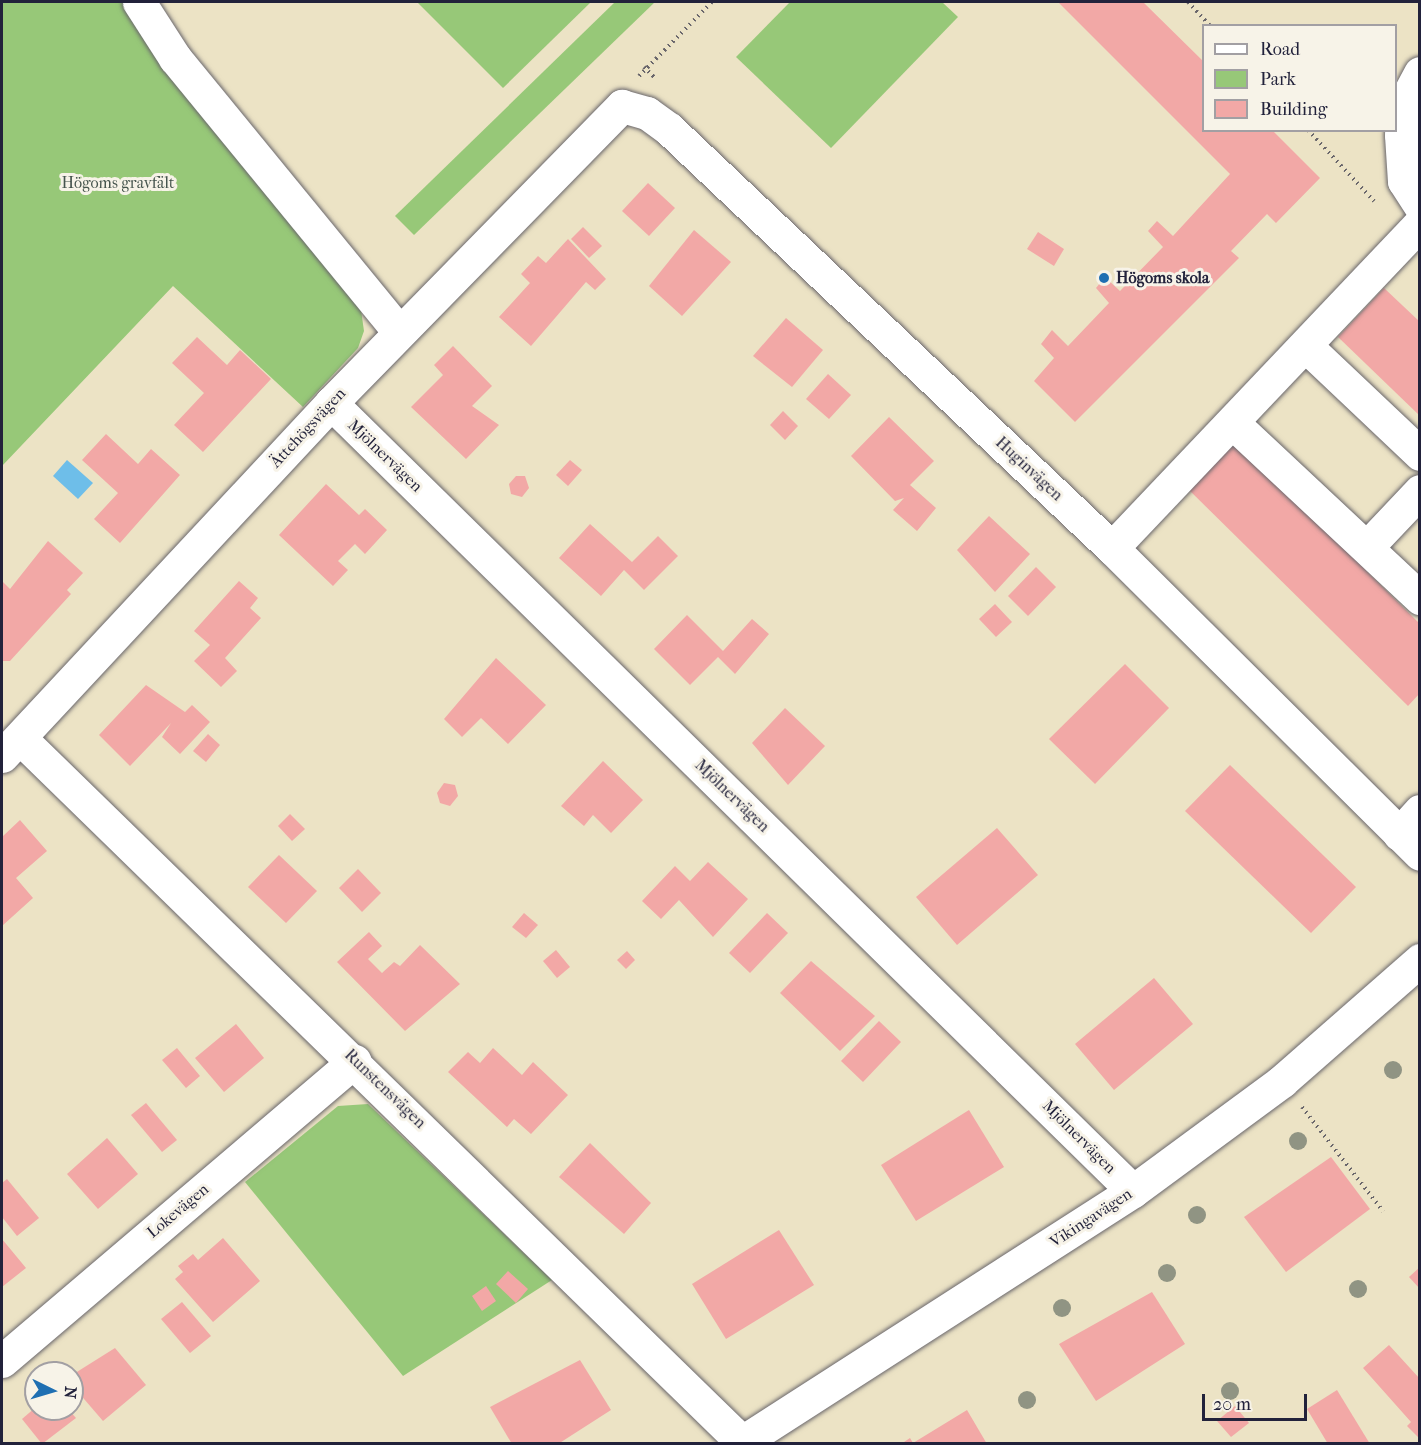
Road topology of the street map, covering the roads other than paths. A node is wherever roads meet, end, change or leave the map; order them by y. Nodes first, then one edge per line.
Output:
1 (139, 2) edge
2 (1419, 73) edge
3 (621, 106) joint
4 (1419, 206) edge
5 (1413, 230) edge
6 (399, 332) junction
7 (1307, 347) junction
8 (330, 403) junction
9 (1234, 424) junction
10 (1419, 454) edge
11 (1419, 491) edge
12 (1368, 547) junction
13 (1112, 548) junction
14 (1419, 598) edge
15 (11, 747) edge
16 (1413, 833) edge
17 (1419, 960) edge
18 (355, 1060) junction
19 (1133, 1191) junction
20 (2, 1361) edge
21 (742, 1443) edge

1 - 6 street
2 - 4 street
3 - 6 street, Ättehögsvägen
3 - 13 street, Huginvägen
5 - 7 street
6 - 8 street, Ättehögsvägen
7 - 9 street
7 - 10 street
8 - 15 street, Ättehögsvägen
8 - 19 street, Mjölnervägen
9 - 12 street
9 - 13 street
11 - 12 street
12 - 14 street
13 - 16 street, Huginvägen
15 - 18 street, Runstensvägen
17 - 19 street, Vikingavägen
18 - 20 street, Lokevägen
18 - 21 street, Runstensvägen
19 - 21 street, Vikingavägen

